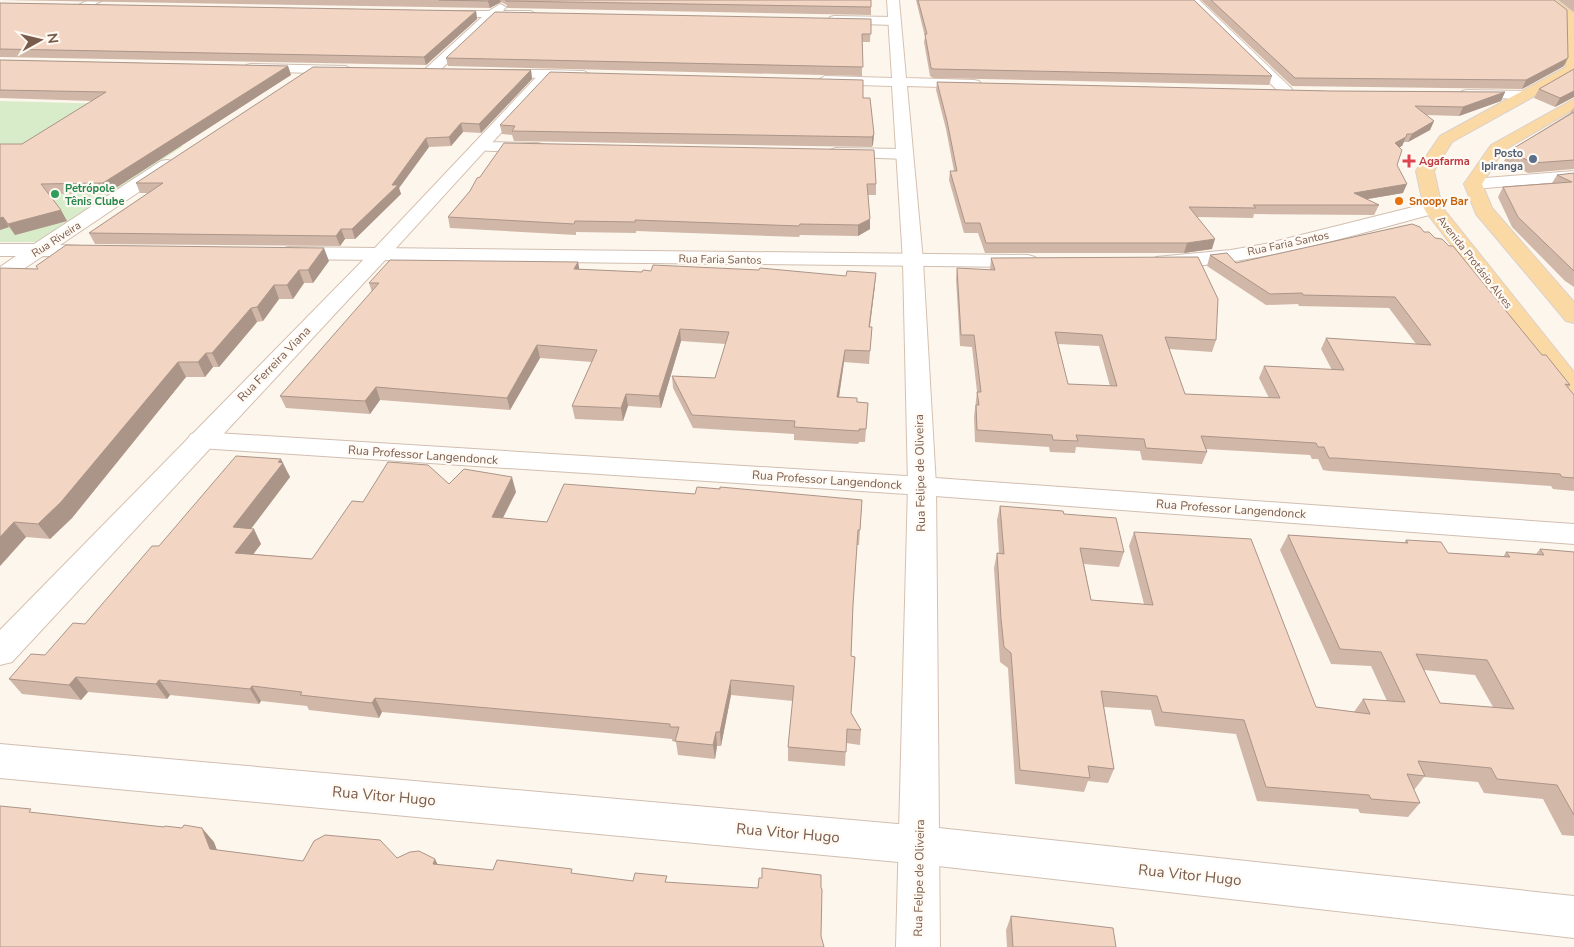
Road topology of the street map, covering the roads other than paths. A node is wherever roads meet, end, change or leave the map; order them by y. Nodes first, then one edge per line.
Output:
1 (97, 0) edge
2 (508, 0) edge
3 (893, 0) edge
4 (1193, 0) edge
5 (1549, 0) edge
6 (110, 7) edge
7 (424, 13) edge
8 (492, 14) junction
9 (542, 15) edge
10 (826, 20) edge
11 (894, 22) junction
12 (234, 68) edge
13 (312, 70) junction
14 (361, 71) edge
15 (450, 73) edge
16 (479, 73) edge
17 (547, 74) junction
18 (596, 76) edge
19 (811, 80) edge
20 (899, 82) junction
21 (988, 84) edge
22 (287, 86) edge
23 (1266, 91) edge
24 (1286, 92) junction
25 (1302, 92) edge
26 (1456, 94) edge
27 (1526, 95) junction
28 (1574, 103) edge
29 (479, 147) junction
30 (559, 148) edge
31 (816, 152) edge
32 (905, 154) junction
33 (180, 157) edge
34 (1574, 176) edge
35 (1473, 184) junction
36 (1433, 208) junction
37 (0, 250) edge
38 (39, 250) junction
39 (109, 251) edge
40 (269, 253) edge
41 (379, 255) junction
42 (912, 261) junction
43 (1048, 261) edge
44 (1145, 261) edge
45 (0, 276) edge
46 (1574, 316) edge
47 (1574, 388) edge
48 (200, 440) junction
49 (922, 486) junction
50 (1574, 534) edge
51 (0, 652) edge
52 (0, 761) edge
53 (920, 845) junction
54 (1574, 917) edge
55 (918, 947) edge

1 - 6 street
2 - 8 street
3 - 11 street, Rua Felipe de Oliveira
4 - 24 street
5 - 27 main road, Avenida Protásio Alves
7 - 8 street
8 - 9 street
8 - 15 street
10 - 11 street
11 - 20 street, Rua Felipe de Oliveira
12 - 13 street
13 - 14 street
13 - 22 street
16 - 17 street
17 - 18 street
17 - 29 street, Rua Ferreira Viana
19 - 20 street
20 - 21 street
20 - 32 street, Rua Felipe de Oliveira
23 - 24 street
24 - 25 street
26 - 27 street
27 - 36 main road, Avenida Protásio Alves
28 - 35 main road
29 - 30 street
29 - 41 street, Rua Ferreira Viana
31 - 32 street
32 - 42 street, Rua Felipe de Oliveira
33 - 38 street, Rua Riveira
34 - 35 street
35 - 46 main road
36 - 44 street, Rua Faria Santos
36 - 47 main road, Avenida Protásio Alves
37 - 38 street
38 - 39 street
38 - 45 street, Rua Riveira
40 - 41 street, Rua Faria Santos
41 - 42 street, Rua Faria Santos
41 - 48 street, Rua Ferreira Viana
42 - 43 street, Rua Faria Santos
42 - 49 street, Rua Felipe de Oliveira
48 - 49 street, Rua Professor Langendonck
48 - 51 street, Rua Ferreira Viana
49 - 50 street, Rua Professor Langendonck
49 - 53 street, Rua Felipe de Oliveira
52 - 53 street, Rua Vitor Hugo
53 - 54 street, Rua Vitor Hugo
53 - 55 street, Rua Felipe de Oliveira

